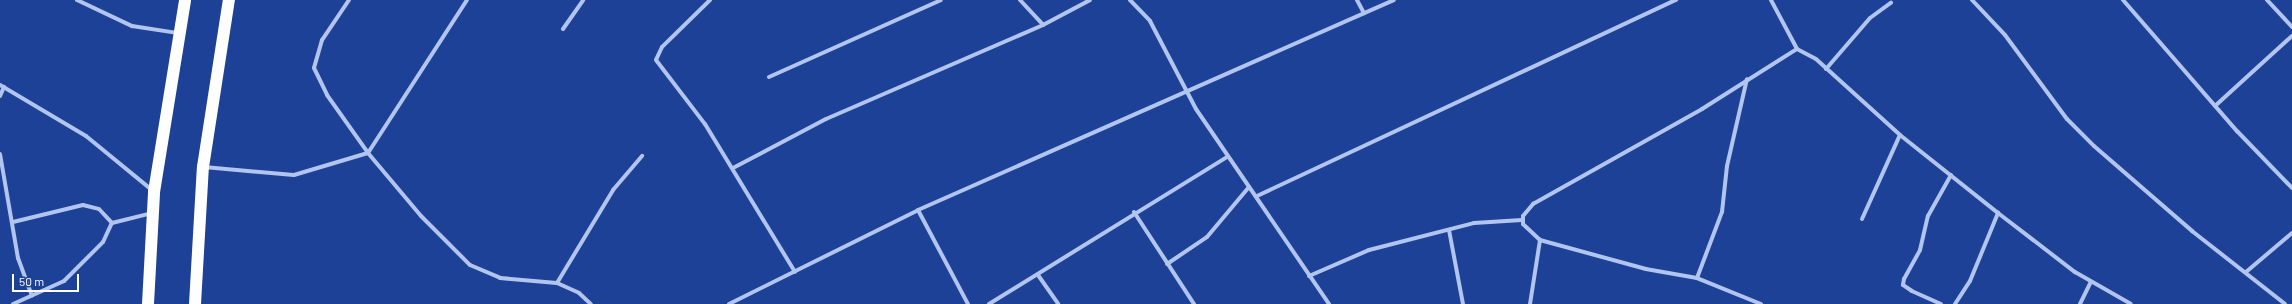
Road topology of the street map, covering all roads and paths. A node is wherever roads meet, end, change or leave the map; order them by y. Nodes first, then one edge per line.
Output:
1 (77, 0) edge
2 (185, 0) edge
3 (229, 0) edge
4 (349, 0) edge
5 (467, 0) edge
6 (583, 0) edge
7 (710, 0) edge
8 (941, 0) edge
9 (1020, 0) edge
10 (1090, 0) edge
11 (1130, 0) edge
12 (1357, 0) edge
13 (1394, 0) edge
14 (1676, 0) edge
15 (1771, 0) edge
16 (1972, 0) edge
17 (2123, 0) edge
18 (2267, 0) edge
19 (1891, 3) dead end
20 (1364, 13) junction
21 (1043, 24) junction
22 (2292, 27) edge
23 (563, 29) dead end
24 (178, 33) junction
25 (2292, 36) edge
26 (1797, 49) junction
27 (1826, 69) junction
28 (769, 78) dead end
29 (1748, 79) junction
30 (2, 86) edge
31 (1184, 90) junction
32 (0, 96) edge
33 (2215, 106) junction
34 (1900, 135) junction
35 (368, 153) junction
36 (0, 154) edge
37 (642, 156) dead end
38 (1226, 157) junction
39 (203, 167) junction
40 (733, 168) junction
41 (1951, 175) junction
42 (1249, 187) junction
43 (2292, 188) edge
44 (154, 192) junction
45 (1257, 196) junction
46 (918, 210) junction
47 (1134, 212) junction
48 (152, 213) junction
49 (1998, 214) junction
50 (1862, 219) dead end
51 (1522, 220) junction
52 (12, 222) junction
53 (112, 223) junction
54 (1449, 230) junction
55 (2292, 233) edge
56 (1540, 240) junction
57 (1167, 264) junction
58 (795, 272) junction
59 (2246, 272) junction
60 (1038, 275) junction
61 (1309, 276) junction
62 (1697, 278) junction
63 (2091, 281) junction
64 (557, 283) junction
65 (32, 296) junction
66 (13, 304) edge
67 (148, 304) edge
68 (195, 304) edge
69 (591, 304) edge
70 (729, 304) edge
71 (968, 304) edge
72 (989, 304) edge
73 (1058, 304) edge
74 (1194, 304) edge
75 (1329, 304) edge
76 (1463, 304) edge
77 (1530, 304) edge
78 (1761, 304) edge
79 (1941, 304) edge
80 (1955, 304) edge
81 (2080, 304) edge
82 (2130, 304) edge
83 (2285, 304) edge

1 - 24 street
2 - 24 highway
3 - 39 highway
4 - 35 street
5 - 35 street
6 - 23 street
7 - 40 street
8 - 28 street
9 - 21 street
10 - 21 street
11 - 31 street
12 - 20 street
13 - 20 street
14 - 45 street
15 - 26 street
16 - 59 street
17 - 33 street
18 - 22 street
19 - 27 street
20 - 31 street
21 - 40 street
24 - 44 highway
25 - 33 street
26 - 27 street
26 - 29 street
27 - 34 street
29 - 51 street
29 - 62 street
30 - 32 street
30 - 44 street
31 - 38 street
31 - 46 street
33 - 43 street
34 - 41 street
34 - 50 street
35 - 39 street
35 - 64 street
36 - 52 street
37 - 64 street
38 - 42 street
38 - 47 street
39 - 68 highway
40 - 58 street
41 - 49 street
41 - 79 street
42 - 45 street
42 - 57 street
44 - 48 highway
45 - 61 street
46 - 58 street
46 - 71 street
47 - 57 street
47 - 60 street
48 - 53 street
48 - 67 highway
49 - 63 street
49 - 80 street
51 - 54 street
51 - 56 street
52 - 53 street
52 - 65 street
53 - 65 street
54 - 61 street
54 - 76 street
55 - 59 street
56 - 62 street
56 - 77 street
57 - 74 street
58 - 70 street
59 - 83 street
60 - 72 street
60 - 73 street
61 - 75 street
62 - 78 street
63 - 81 street
63 - 82 street
64 - 69 street
65 - 66 street

